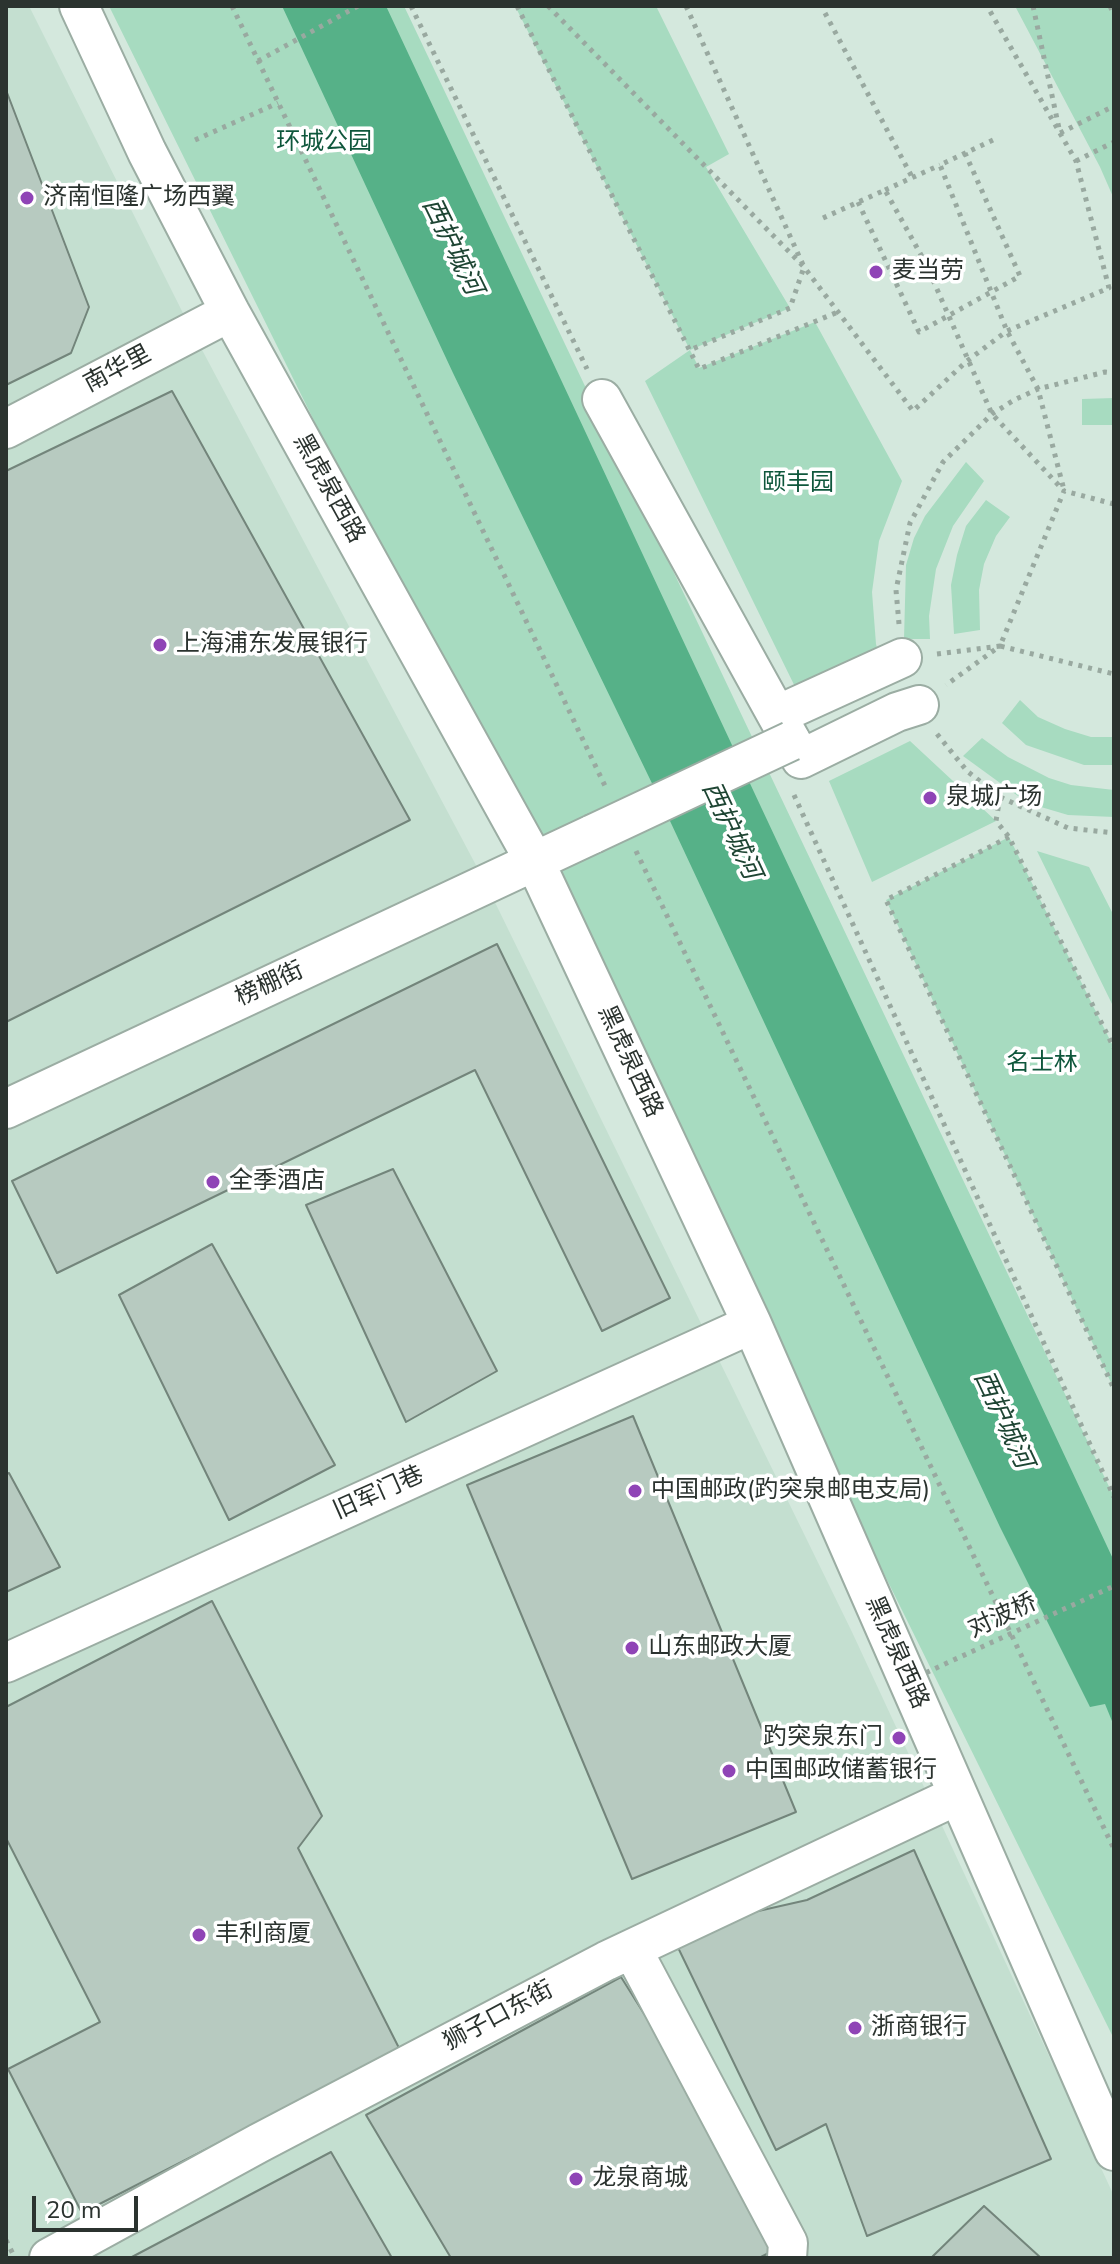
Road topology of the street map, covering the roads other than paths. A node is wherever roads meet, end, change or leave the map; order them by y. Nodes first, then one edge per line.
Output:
1 (79, 6) edge
2 (230, 312) junction
3 (602, 399) dead end
4 (6, 429) edge
5 (902, 658) road end
6 (919, 705) road end
7 (784, 728) junction
8 (535, 862) junction
9 (6, 1109) edge
10 (752, 1324) junction
11 (6, 1663) edge
12 (958, 1795) junction
13 (632, 1949) junction
14 (1114, 2151) edge
15 (49, 2258) edge
16 (787, 2258) edge

1 - 2 street, 黑虎泉西路
2 - 4 street, 南华里
2 - 8 street, 黑虎泉西路
3 - 7 street
5 - 7 street, 榜棚街
6 - 7 street
7 - 8 street, 榜棚街, bridge
8 - 9 street, 榜棚街
8 - 10 street, 黑虎泉西路
10 - 11 street, 旧军门巷
10 - 12 street, 黑虎泉西路
12 - 13 street, 狮子口东街
12 - 14 street, 黑虎泉西路
13 - 15 street, 狮子口东街
13 - 16 street

